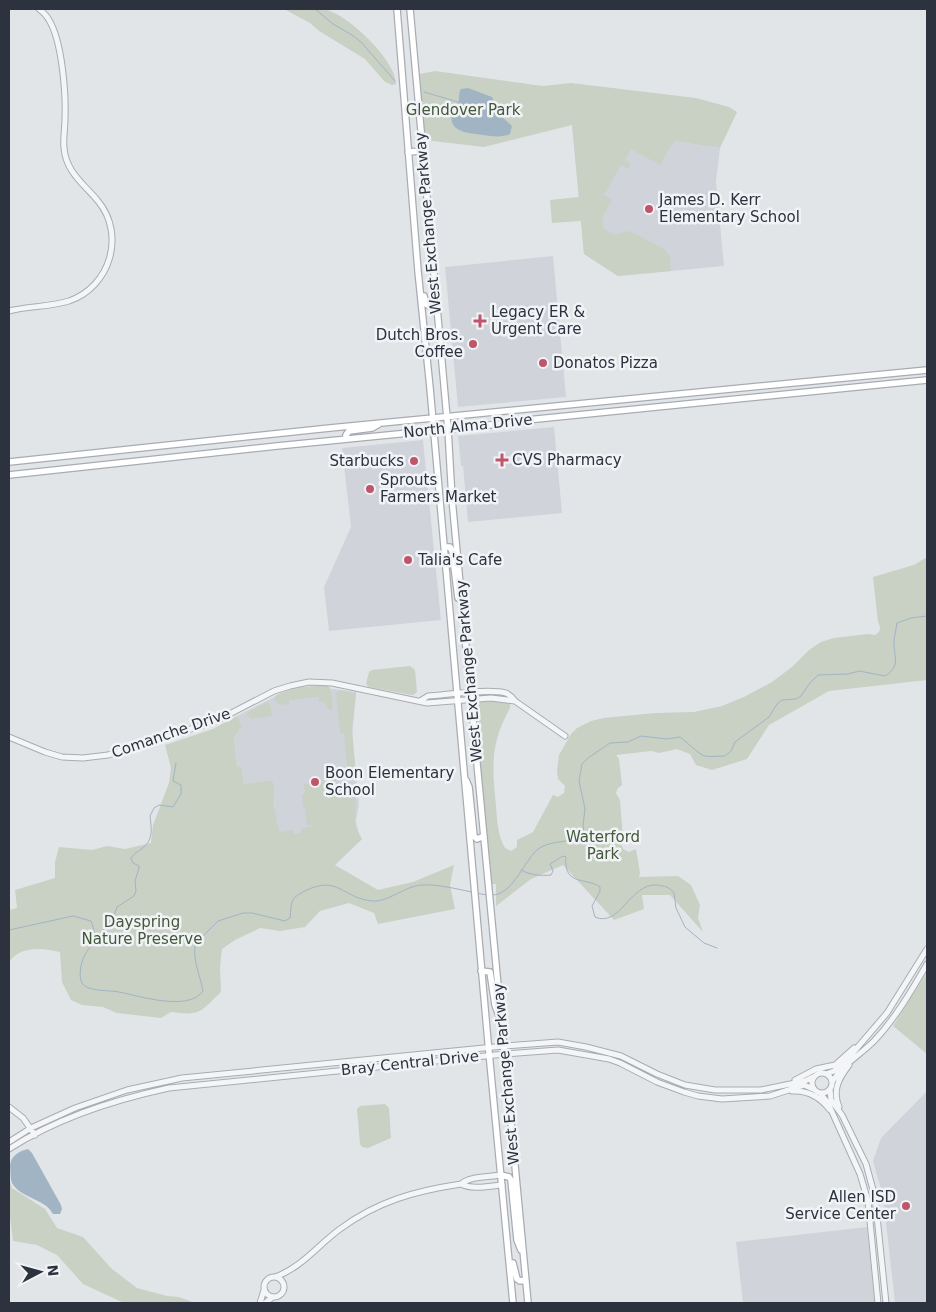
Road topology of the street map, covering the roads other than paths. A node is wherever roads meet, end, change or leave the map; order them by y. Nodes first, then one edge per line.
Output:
1 (39, 9) edge
2 (396, 9) edge
3 (410, 9) edge
4 (422, 151) junction
5 (408, 152) junction
6 (417, 260) junction
7 (436, 306) junction
8 (9, 311) edge
9 (927, 370) edge
10 (927, 380) edge
11 (547, 407) junction
12 (446, 417) junction
13 (432, 418) junction
14 (548, 418) junction
15 (381, 423) junction
16 (448, 429) junction
17 (433, 430) junction
18 (346, 439) junction
19 (9, 462) edge
20 (9, 476) edge
21 (444, 547) junction
22 (464, 620) junction
23 (471, 696) junction
24 (457, 697) junction
25 (565, 736) dead end
26 (9, 737) edge
27 (464, 776) junction
28 (484, 836) junction
29 (927, 949) edge
30 (927, 964) edge
31 (481, 971) junction
32 (502, 1023) junction
33 (504, 1046) junction
34 (857, 1047) junction
35 (488, 1048) junction
36 (505, 1054) junction
37 (860, 1054) junction
38 (489, 1056) junction
39 (826, 1074) junction
40 (813, 1078) junction
41 (832, 1082) junction
42 (788, 1084) junction
43 (813, 1089) junction
44 (830, 1089) junction
45 (787, 1092) junction
46 (820, 1093) junction
47 (9, 1107) edge
48 (842, 1115) junction
49 (835, 1118) junction
50 (31, 1128) junction
51 (35, 1135) junction
52 (9, 1142) edge
53 (9, 1149) edge
54 (501, 1175) junction
55 (461, 1184) junction
56 (502, 1185) junction
57 (507, 1232) junction
58 (524, 1254) junction
59 (293, 1269) junction
60 (275, 1277) junction
61 (526, 1280) junction
62 (283, 1283) junction
63 (264, 1289) junction
64 (273, 1297) junction
65 (260, 1303) edge
66 (265, 1303) edge
67 (513, 1303) edge
68 (528, 1303) edge
69 (878, 1303) edge
70 (886, 1303) edge

1 - 8 street
2 - 5 main road, West Exchange Parkway
3 - 4 main road, West Exchange Parkway
4 - 5 main road
4 - 7 main road, West Exchange Parkway
5 - 6 main road, West Exchange Parkway
6 - 7 main road
6 - 13 main road, West Exchange Parkway
7 - 12 main road, West Exchange Parkway
9 - 11 main road, North Alma Drive
10 - 14 main road, North Alma Drive
11 - 12 main road, North Alma Drive
11 - 14 main road
12 - 13 main road, North Alma Drive
12 - 16 main road, West Exchange Parkway
13 - 15 main road, North Alma Drive
13 - 17 main road, West Exchange Parkway
14 - 16 main road, North Alma Drive
15 - 18 main road
15 - 19 main road, North Alma Drive
16 - 17 main road, North Alma Drive
16 - 22 main road, West Exchange Parkway
17 - 18 main road, North Alma Drive
17 - 21 main road, West Exchange Parkway
18 - 20 main road, North Alma Drive
21 - 22 main road
21 - 24 main road, West Exchange Parkway
22 - 23 main road, West Exchange Parkway
23 - 24 street, Comanche Drive
23 - 25 street, Comanche Drive
23 - 28 main road, West Exchange Parkway
24 - 26 street, Comanche Drive
24 - 27 main road, West Exchange Parkway
27 - 28 main road
27 - 31 main road, West Exchange Parkway
28 - 32 main road, West Exchange Parkway
29 - 34 street
30 - 37 street
31 - 32 main road
31 - 35 main road, West Exchange Parkway
32 - 33 main road, West Exchange Parkway
33 - 35 street, Bray Central Drive
33 - 36 main road, West Exchange Parkway
33 - 42 street, Bray Central Drive
34 - 39 street
34 - 42 street
35 - 38 main road, West Exchange Parkway
35 - 50 street, Bray Central Drive
36 - 38 street, Bray Central Drive
36 - 45 street, Bray Central Drive
36 - 58 main road, West Exchange Parkway
37 - 41 street
37 - 48 street
38 - 51 street, Bray Central Drive
38 - 54 main road, West Exchange Parkway
39 - 40 street
39 - 41 street
40 - 42 street, Bray Central Drive
40 - 43 street
41 - 44 street
43 - 45 street, Bray Central Drive
43 - 46 street
44 - 46 street
44 - 48 street
45 - 49 street
46 - 49 street
47 - 50 street
48 - 70 street
49 - 69 street
50 - 51 street
50 - 52 street, Bray Central Drive
51 - 53 street, Bray Central Drive
54 - 55 street
54 - 56 main road, West Exchange Parkway
54 - 58 main road
55 - 56 street
55 - 59 street
56 - 57 main road, West Exchange Parkway
57 - 61 main road
57 - 67 main road, West Exchange Parkway
58 - 61 main road, West Exchange Parkway
59 - 60 street
59 - 62 street
60 - 62 street
60 - 63 street
61 - 68 main road, West Exchange Parkway
62 - 64 street
63 - 64 street
63 - 65 street
64 - 66 street

